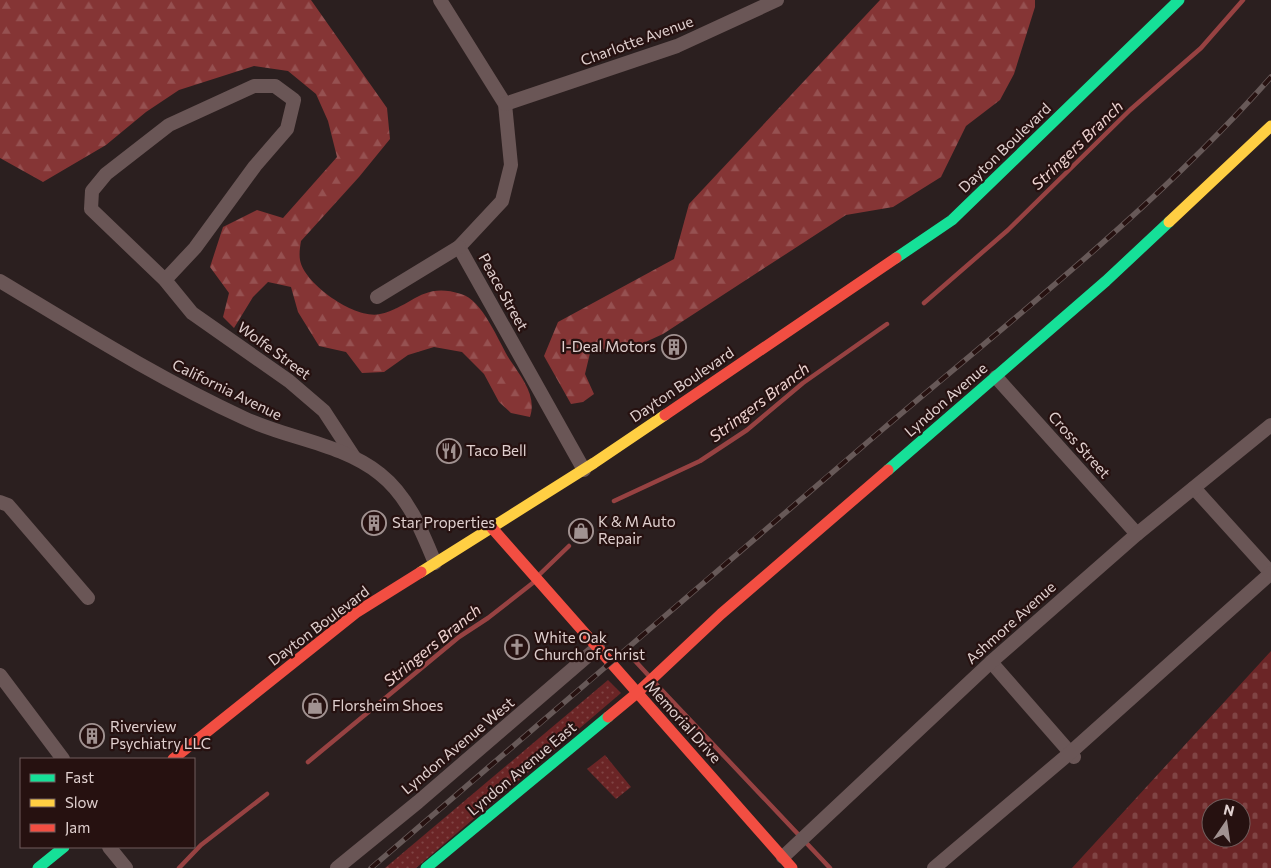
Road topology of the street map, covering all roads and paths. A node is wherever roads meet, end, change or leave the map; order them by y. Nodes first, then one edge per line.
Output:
1 (440, 0) edge
2 (777, 0) edge
3 (1179, 0) edge
4 (505, 104) junction
5 (1270, 129) edge
6 (459, 246) junction
7 (164, 280) junction
8 (0, 281) edge
9 (377, 297) dead end
10 (996, 377) junction
11 (1271, 425) edge
12 (354, 457) junction
13 (584, 470) junction
14 (1194, 488) junction
15 (0, 502) edge
16 (492, 528) junction
17 (1137, 534) junction
18 (435, 563) junction
19 (1271, 573) edge
20 (88, 598) dead end
21 (598, 647) junction
22 (991, 662) junction
23 (0, 676) edge
24 (637, 693) junction
25 (1072, 754) junction
26 (62, 758) edge
27 (174, 758) edge
28 (63, 848) edge
29 (111, 848) edge
30 (788, 863) edge
31 (38, 868) edge
32 (126, 868) edge
33 (337, 868) edge
34 (426, 868) edge
35 (934, 868) edge

1 - 4 street, Peace Street
2 - 4 street, Charlotte Avenue
3 - 13 street, Dayton Boulevard
4 - 6 street, Peace Street
5 - 10 street, Lyndon Avenue
6 - 9 street
6 - 13 street, Peace Street
7 - 7 street, Wolfe Street
7 - 12 street, Wolfe Street
8 - 12 street, California Avenue
10 - 17 street, Cross Street
10 - 24 street, Lyndon Avenue
11 - 14 street, Ashmore Avenue
12 - 18 street, California Avenue
13 - 16 street, Dayton Boulevard
14 - 17 street, Ashmore Avenue
14 - 19 street
15 - 20 street
16 - 18 street, Dayton Boulevard
16 - 21 street, Memorial Drive
17 - 22 street, Ashmore Avenue
18 - 27 street, Dayton Boulevard
19 - 25 street
21 - 24 street, Memorial Drive
21 - 33 street, Lyndon Avenue West
22 - 25 street
22 - 30 street, Ashmore Avenue
23 - 26 street
24 - 30 street, Memorial Drive
24 - 34 street, Lyndon Avenue East
25 - 35 street
28 - 31 street
29 - 32 street

